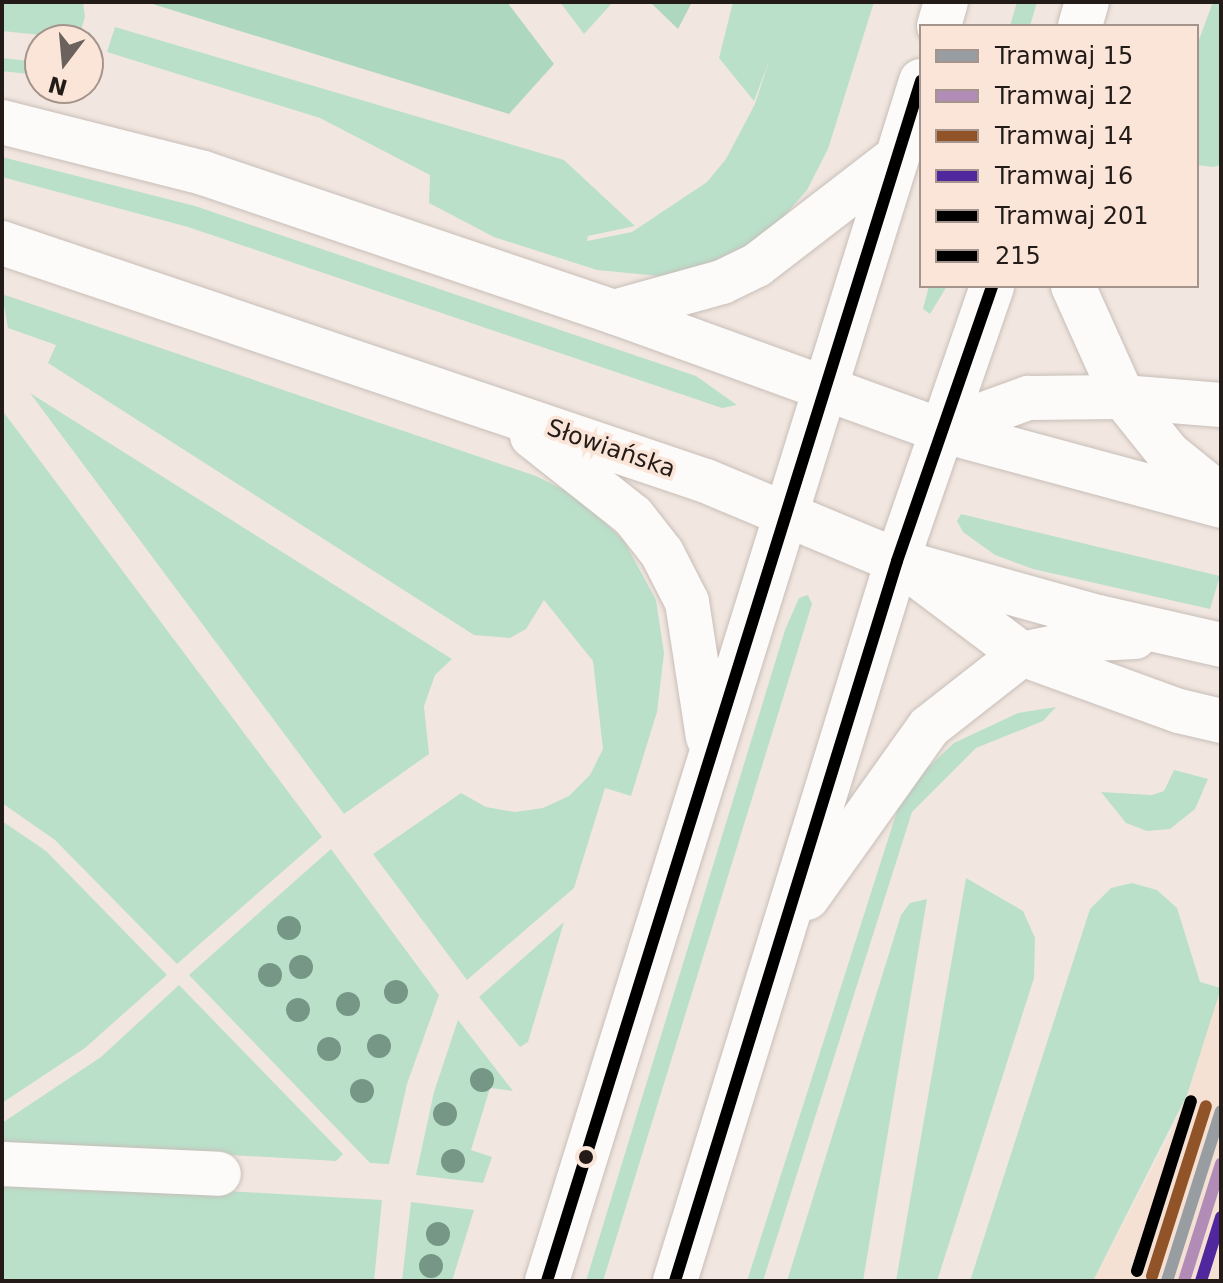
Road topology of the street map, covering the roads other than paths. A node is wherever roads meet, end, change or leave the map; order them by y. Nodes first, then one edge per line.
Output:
1 (946, 2) edge
2 (1087, 2) edge
3 (940, 24) edge
4 (1081, 24) edge
5 (919, 87) edge
6 (2, 122) edge
7 (896, 158) junction
8 (2, 243) edge
9 (991, 288) edge
10 (1074, 288) edge
11 (614, 312) junction
12 (824, 386) junction
13 (1123, 397) junction
14 (1221, 405) edge
15 (498, 411) junction
16 (940, 430) junction
17 (1221, 496) edge
18 (1221, 506) edge
19 (785, 516) junction
20 (897, 561) junction
21 (1201, 640) edge
22 (1022, 654) junction
23 (1221, 721) edge
24 (710, 755) junction
25 (779, 938) junction
26 (2, 1164) edge
27 (219, 1174) dead end
28 (547, 1281) edge
29 (675, 1281) edge

1 - 3 street
2 - 4 street
5 - 7 street
6 - 11 street
7 - 11 street
7 - 12 street
8 - 15 street, Słowiańska
9 - 16 street
10 - 13 street
11 - 12 street
12 - 16 street
12 - 19 street
13 - 14 street
13 - 16 street
13 - 17 street
15 - 19 street, Słowiańska
15 - 24 street
16 - 18 street
16 - 20 street
19 - 20 street, Słowiańska
19 - 24 street
20 - 21 street, Słowiańska
20 - 22 street
20 - 25 street
21 - 22 street
22 - 23 street
22 - 25 street
24 - 28 street
25 - 29 street
26 - 27 street

